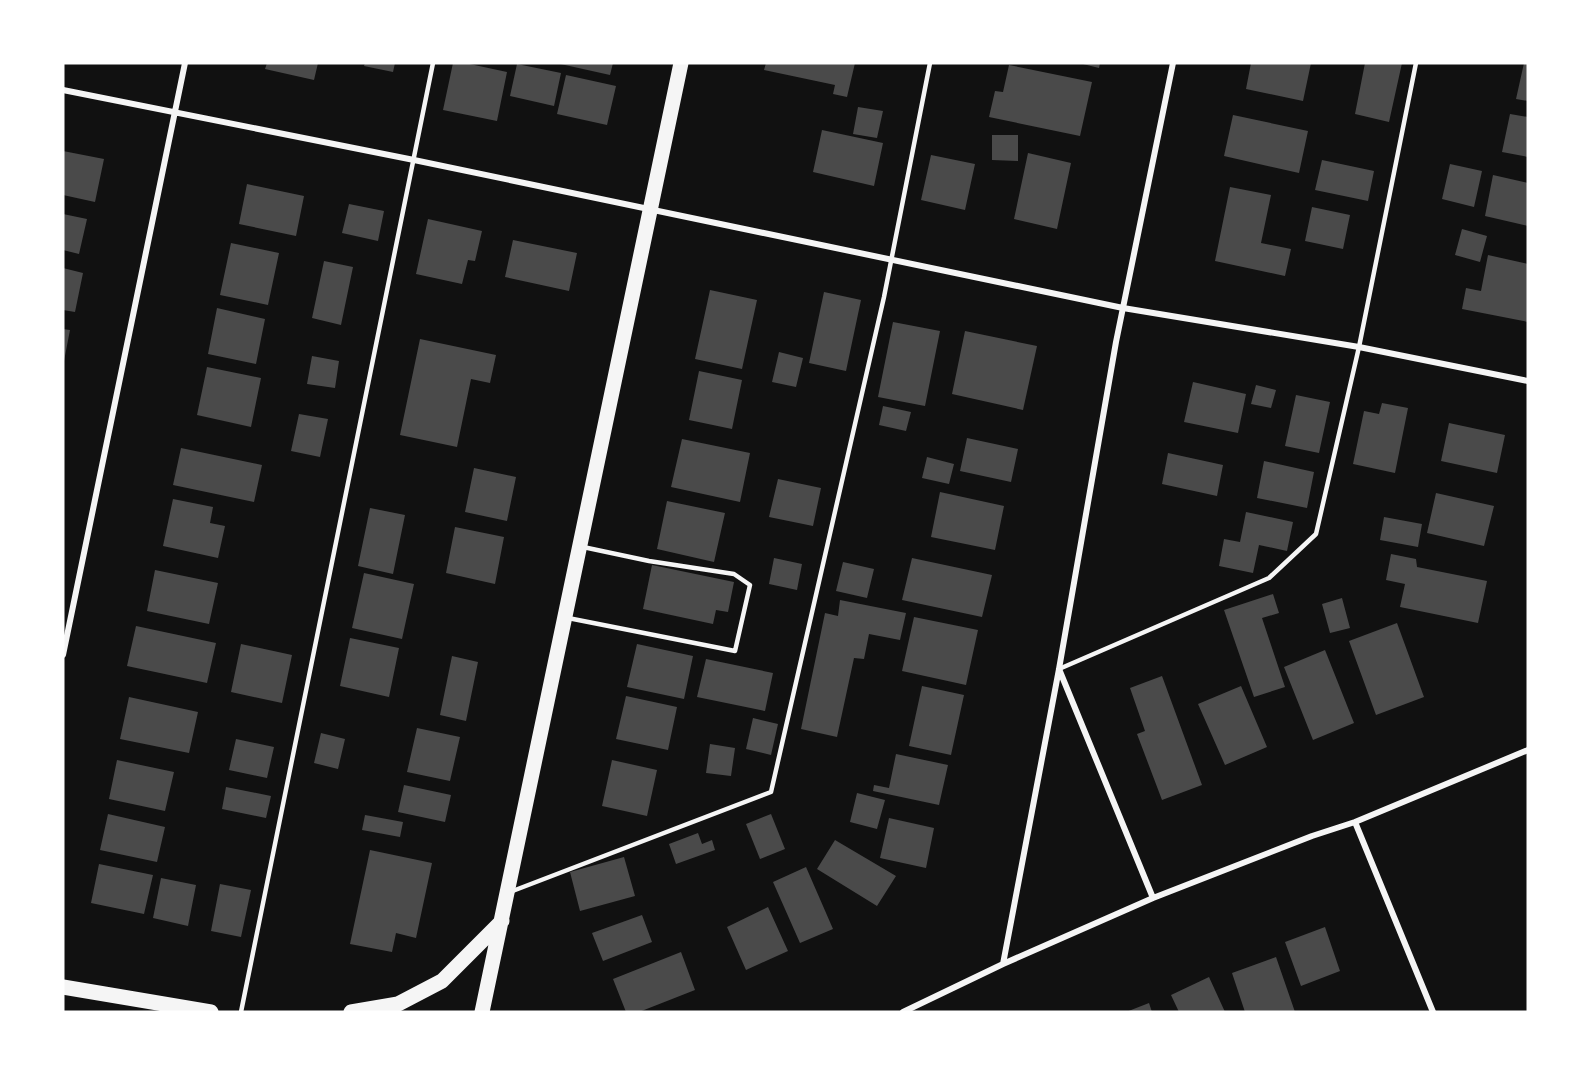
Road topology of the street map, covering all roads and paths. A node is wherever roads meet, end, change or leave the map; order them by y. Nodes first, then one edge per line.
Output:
1 (185, 63) edge
2 (433, 63) edge
3 (681, 63) edge
4 (930, 63) edge
5 (1173, 63) edge
6 (1416, 63) edge
7 (63, 90) edge
8 (174, 113) junction
9 (414, 160) junction
10 (651, 211) junction
11 (892, 261) junction
12 (1123, 308) junction
13 (1359, 347) junction
14 (1528, 381) edge
15 (581, 546) junction
16 (566, 617) junction
17 (63, 656) edge
18 (1059, 669) junction
19 (1528, 750) edge
20 (1355, 822) junction
21 (508, 892) junction
22 (1153, 898) junction
23 (502, 921) junction
24 (1003, 964) junction
25 (63, 987) edge
26 (183, 1010) edge
27 (211, 1012) edge
28 (241, 1012) edge
29 (351, 1012) edge
30 (482, 1012) edge
31 (903, 1012) edge
32 (1433, 1012) edge

1 - 8 street
2 - 9 lane
3 - 10 main road
4 - 11 lane
5 - 12 street
6 - 13 lane
7 - 8 street
8 - 9 street
8 - 17 street
9 - 10 street
9 - 28 lane
10 - 11 street
10 - 15 main road
11 - 12 street
11 - 21 lane
12 - 13 street
12 - 18 street
13 - 14 street
13 - 18 lane
15 - 16 main road
15 - 16 lane
16 - 21 main road
18 - 22 street
18 - 24 street
19 - 20 street
20 - 22 street
20 - 32 street
21 - 23 main road
22 - 24 street
23 - 29 main road
23 - 30 main road
24 - 31 street
25 - 26 main road
26 - 27 main road

